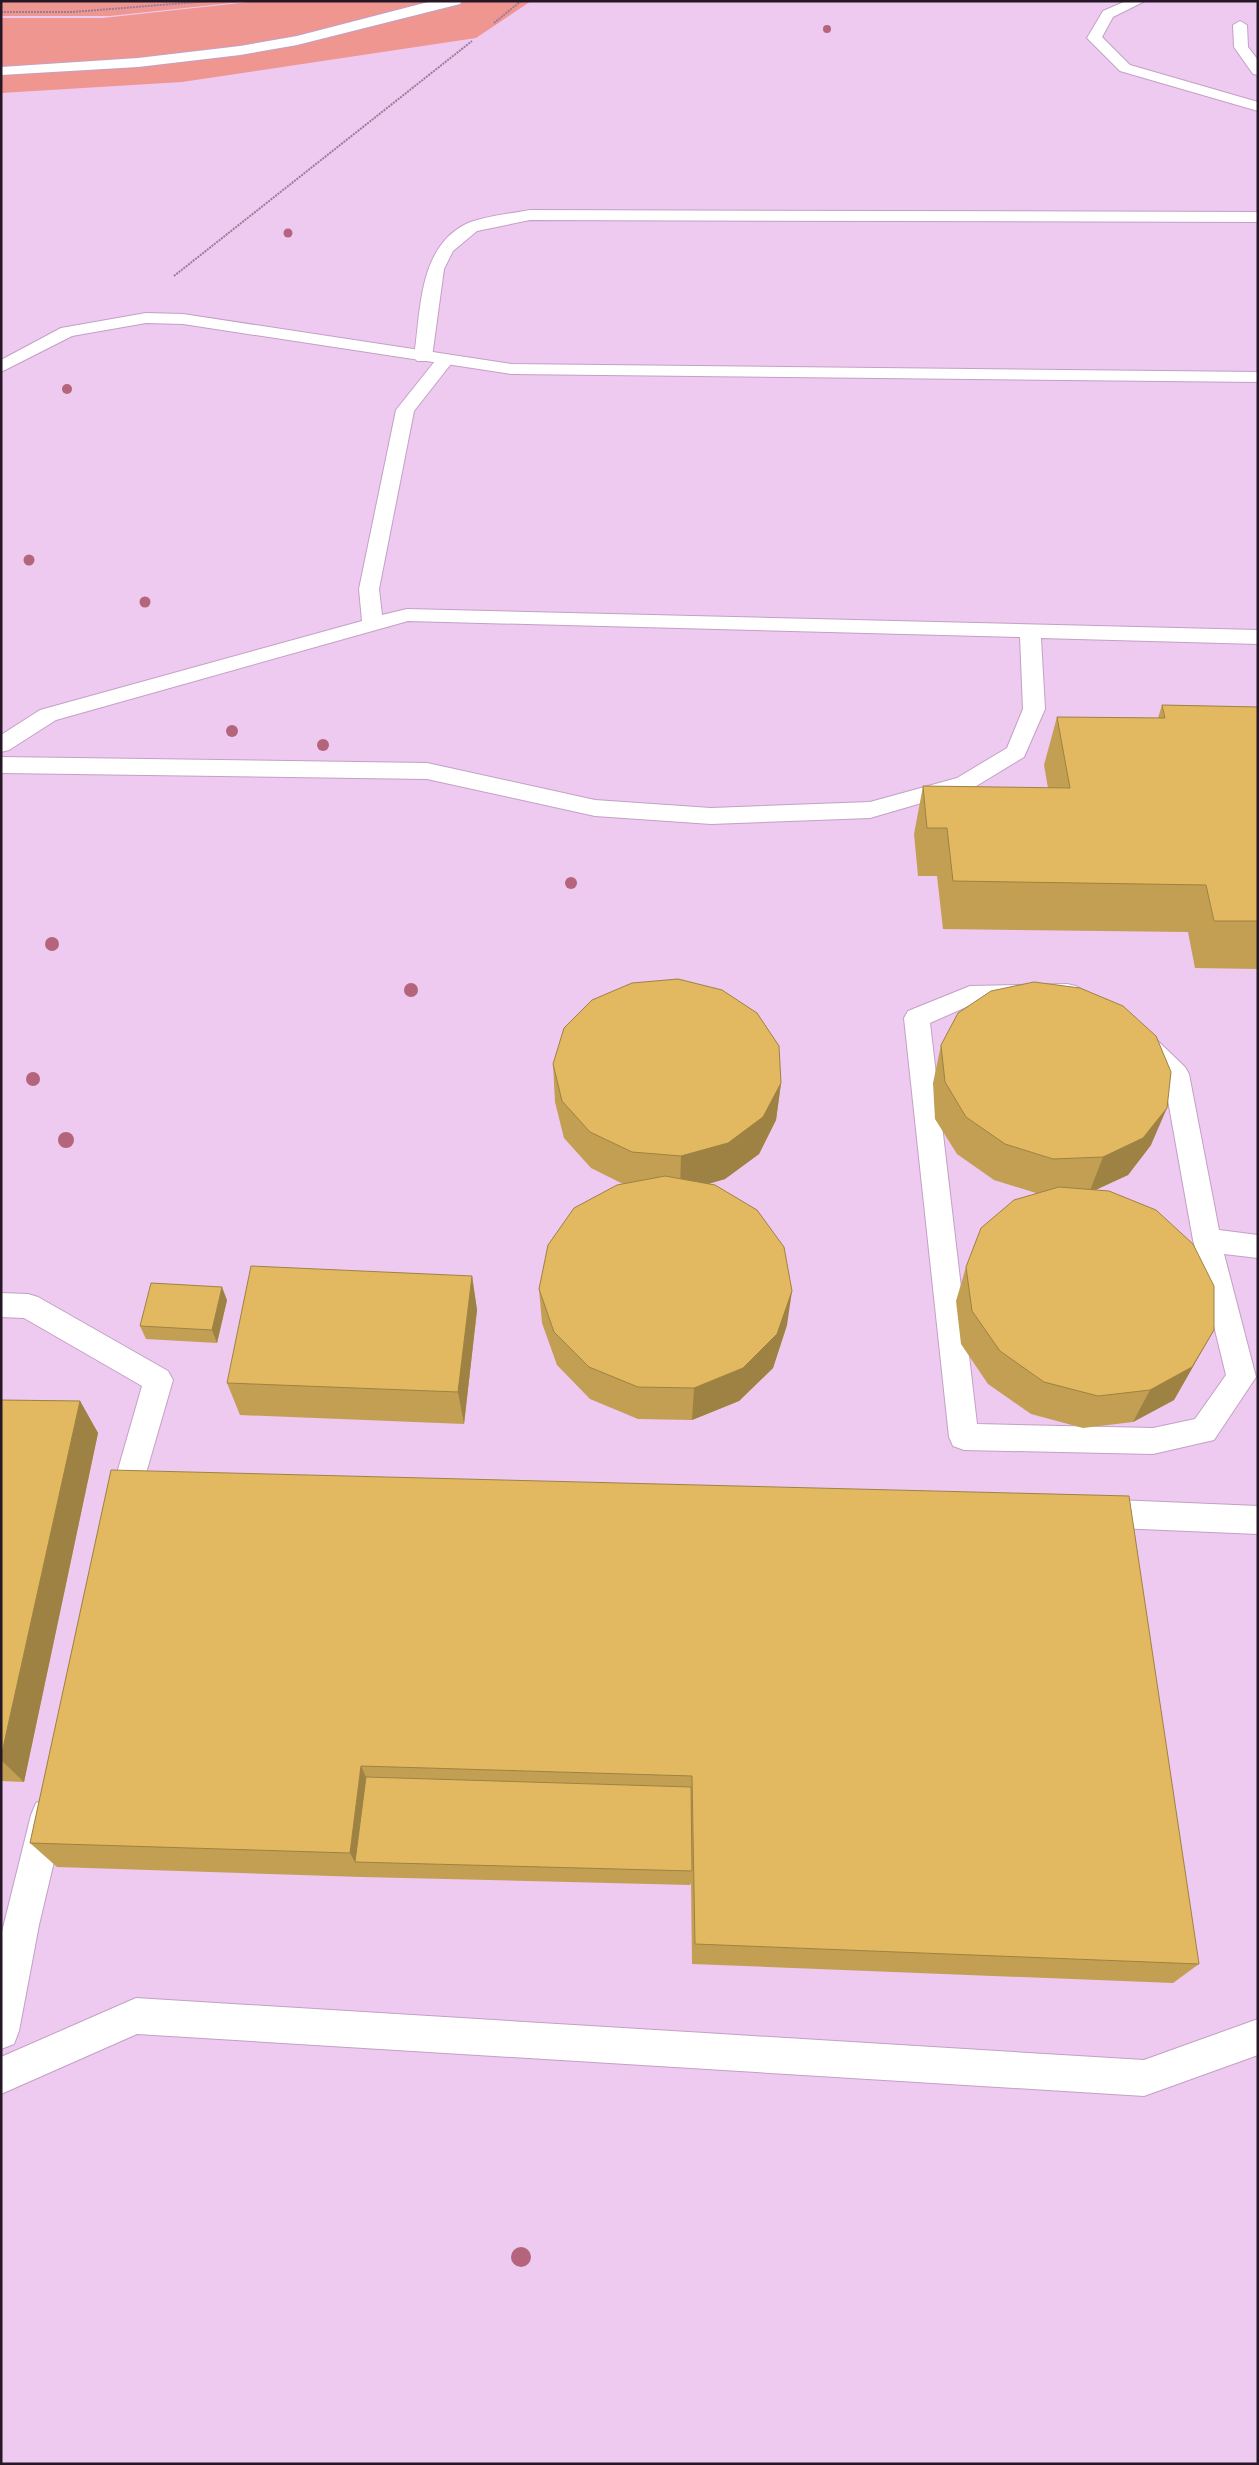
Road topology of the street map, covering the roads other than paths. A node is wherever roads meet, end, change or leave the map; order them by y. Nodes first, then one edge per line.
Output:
1 (456, 1) edge
2 (1138, 1) edge
3 (1240, 25) dead end
4 (1, 71) edge
5 (1258, 71) edge
6 (1258, 107) edge
7 (1258, 217) edge
8 (422, 357) junction
9 (445, 360) junction
10 (1, 367) edge
11 (1258, 377) edge
12 (373, 624) junction
13 (1030, 631) junction
14 (1258, 637) edge
15 (1, 745) edge
16 (1, 765) edge
17 (1207, 1240) junction
18 (1258, 1247) edge
19 (1, 1305) edge
20 (1068, 1512) edge
21 (1258, 1520) edge
22 (114, 1540) edge
23 (54, 1790) edge
24 (1, 2031) edge
25 (1258, 2038) edge
26 (1, 2076) edge

1 - 4 street
2 - 6 street
3 - 5 street
7 - 8 street
8 - 9 street
8 - 10 street
9 - 11 street
9 - 12 street
12 - 13 street
12 - 15 street
13 - 14 street
13 - 16 street
17 - 17 street
17 - 18 street
19 - 22 street
20 - 21 street
23 - 24 street
25 - 26 street

